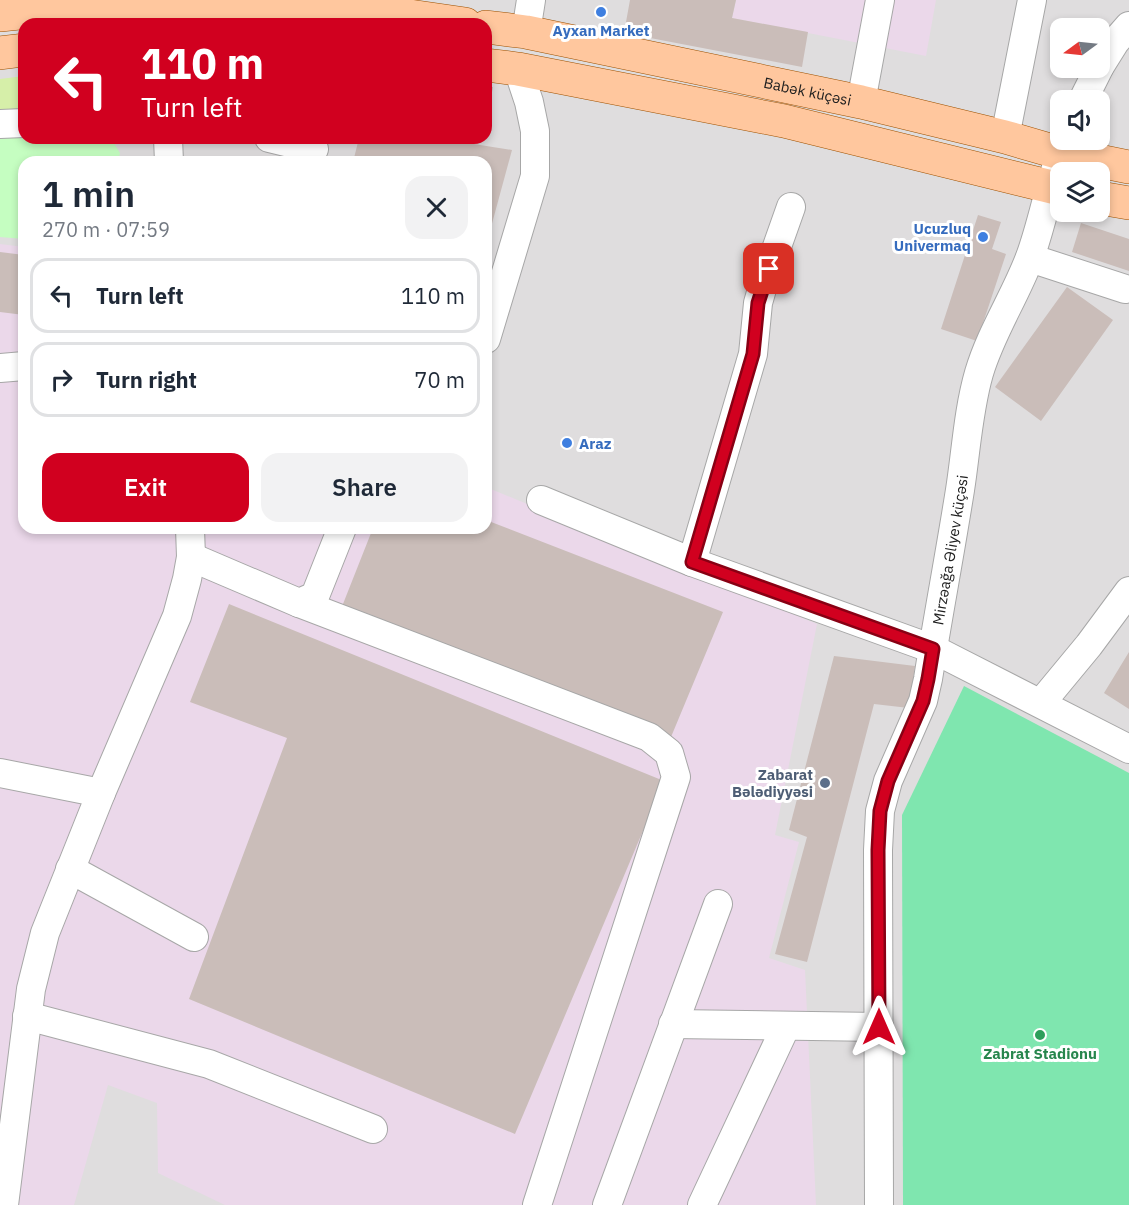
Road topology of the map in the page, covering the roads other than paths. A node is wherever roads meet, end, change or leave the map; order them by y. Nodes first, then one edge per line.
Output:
1 (531, 0) edge
2 (880, 0) edge
3 (1032, 0) edge
4 (159, 2) edge
5 (250, 3) edge
6 (0, 15) edge
7 (423, 18) edge
8 (1129, 26) edge
9 (492, 28) edge
10 (526, 32) junction
11 (1110, 50) edge
12 (18, 51) edge
13 (0, 53) edge
14 (492, 66) edge
15 (518, 69) junction
16 (861, 102) junction
17 (18, 123) edge
18 (0, 124) edge
19 (1005, 137) junction
20 (293, 144) edge
21 (1050, 144) edge
22 (314, 149) dead end
23 (1076, 150) edge
24 (1129, 167) edge
25 (1050, 187) edge
26 (1110, 200) edge
27 (1129, 203) edge
28 (1050, 204) edge
29 (791, 207) dead end
30 (1030, 258) junction
31 (1125, 289) dead end
32 (492, 319) edge
33 (18, 366) edge
34 (0, 368) edge
35 (541, 500) dead end
36 (190, 534) edge
37 (340, 534) edge
38 (191, 557) junction
39 (692, 562) junction
40 (1129, 591) edge
41 (299, 603) junction
42 (933, 649) junction
43 (1041, 703) junction
44 (1129, 749) edge
45 (0, 773) edge
46 (101, 793) junction
47 (70, 869) junction
48 (718, 904) dead end
49 (194, 937) dead end
50 (27, 1016) junction
51 (673, 1024) junction
52 (786, 1026) junction
53 (879, 1027) junction
54 (373, 1129) dead end
55 (4, 1205) edge
56 (537, 1205) edge
57 (607, 1205) edge
58 (702, 1205) edge
59 (879, 1205) edge

1 - 10 street
2 - 16 street
3 - 19 street
4 - 5 main road
4 - 6 main road
5 - 7 main road
8 - 11 street
9 - 10 main road, Babək küçəsi
10 - 16 main road, Babək küçəsi
12 - 13 main road
14 - 15 main road
15 - 25 main road
15 - 32 street
16 - 19 main road, Babək küçəsi
17 - 18 street
19 - 21 main road, Babək küçəsi
20 - 22 street
23 - 24 main road, Babək küçəsi
26 - 27 main road
28 - 30 street, Mirzəağa Əliyev küçəsi
29 - 39 street
30 - 31 street
30 - 42 street, Mirzəağa Əliyev küçəsi
33 - 34 street
35 - 39 street
36 - 38 street
37 - 41 street
38 - 41 street
38 - 46 street
39 - 42 street
40 - 43 street
41 - 56 street
42 - 43 street
42 - 53 street, Mirzəağa Əliyev küçəsi
43 - 44 street
45 - 46 street
46 - 47 street
47 - 49 street
47 - 50 street
48 - 51 street
50 - 54 street
50 - 55 street
51 - 52 street
51 - 57 street
52 - 53 street
52 - 58 street
53 - 59 street, Mirzəağa Əliyev küçəsi

